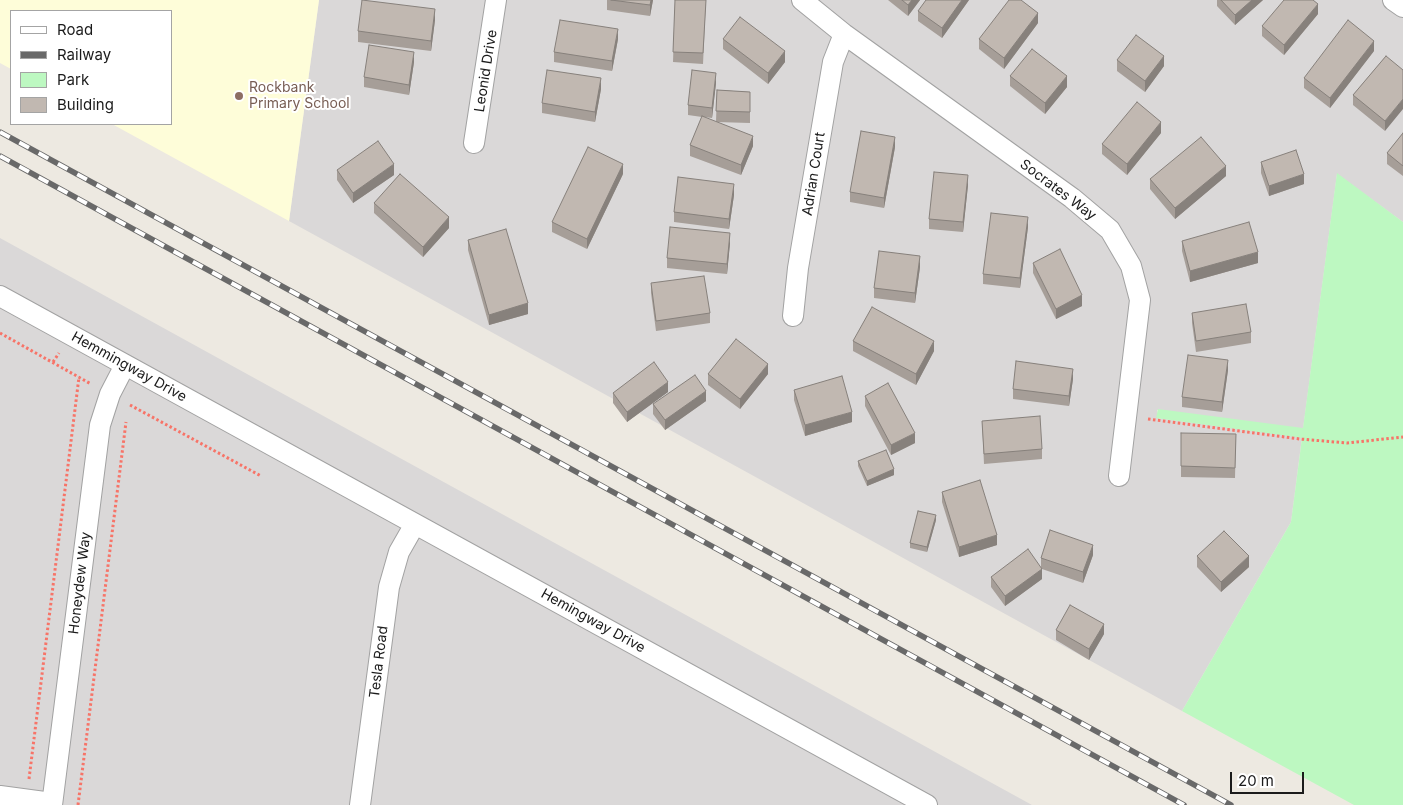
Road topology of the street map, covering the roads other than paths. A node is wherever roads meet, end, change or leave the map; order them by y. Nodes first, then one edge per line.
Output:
1 (496, 0) edge
2 (802, 0) edge
3 (1393, 0) edge
4 (1403, 7) edge
5 (844, 34) junction
6 (474, 142) dead end
7 (0, 296) edge
8 (793, 316) dead end
9 (125, 365) junction
10 (259, 438) joint
11 (1119, 476) dead end
12 (415, 524) junction
13 (0, 796) edge
14 (52, 804) edge
15 (360, 805) edge
16 (927, 805) edge

1 - 6 street, Leonid Drive
2 - 5 street, Socrates Way
3 - 4 street
5 - 8 street, Adrian Court
5 - 11 street, Socrates Way
7 - 9 street, Hemmingway Drive
9 - 10 street, Hemmingway Drive
9 - 14 street, Honeydew Way
10 - 12 street, Hemingway Drive
12 - 15 street, Tesla Road
12 - 16 street, Hemingway Drive
13 - 14 street

